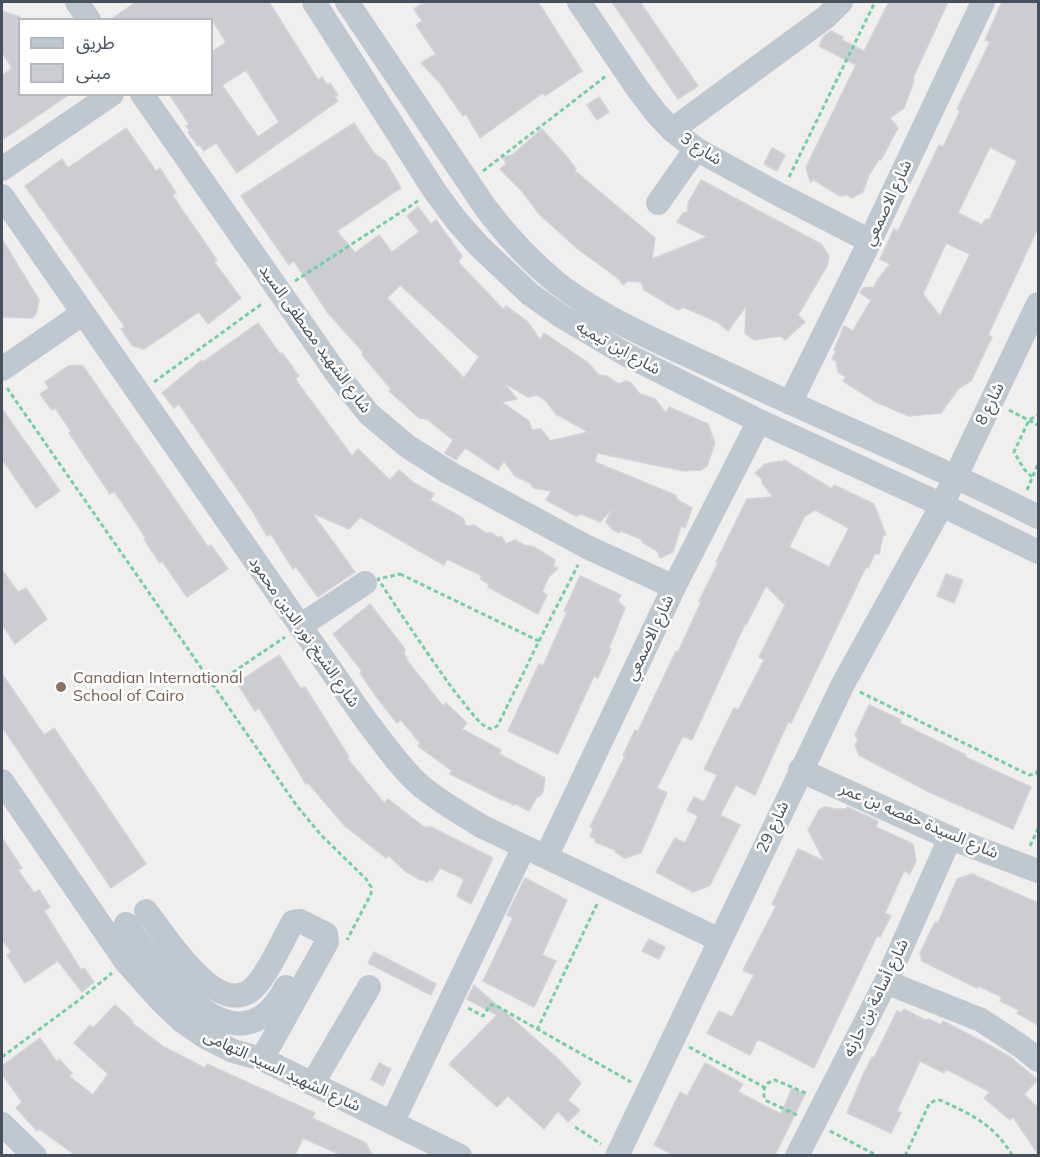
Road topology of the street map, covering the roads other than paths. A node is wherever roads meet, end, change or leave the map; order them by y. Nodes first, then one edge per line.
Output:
1 (77, 2) edge
2 (314, 2) edge
3 (347, 2) edge
4 (579, 2) edge
5 (841, 2) edge
6 (984, 2) edge
7 (88, 18) edge
8 (109, 96) edge
9 (143, 96) edge
10 (672, 130) junction
11 (696, 149) junction
12 (2, 169) edge
13 (2, 196) edge
14 (658, 203) dead end
15 (870, 241) junction
16 (1038, 304) edge
17 (82, 314) junction
18 (2, 369) edge
19 (790, 403) junction
20 (759, 421) junction
21 (956, 475) junction
22 (942, 505) junction
23 (1038, 517) edge
24 (1038, 552) edge
25 (365, 583) dead end
26 (674, 587) junction
27 (300, 626) junction
28 (800, 770) junction
29 (2, 781) edge
30 (951, 838) junction
31 (524, 847) junction
32 (546, 857) junction
33 (1038, 871) edge
34 (135, 918) dead end
35 (720, 940) junction
36 (886, 982) junction
37 (369, 987) dead end
38 (262, 1059) junction
39 (1038, 1060) edge
40 (314, 1083) junction
41 (393, 1123) junction
42 (2, 1124) edge
43 (412, 1145) edge
44 (35, 1155) edge
45 (460, 1155) edge
46 (617, 1155) edge
47 (797, 1155) edge

1 - 7 street
2 - 20 street, شارع ابن تيميه
3 - 19 street, شارع ابن تيميه
4 - 10 street, شارع 3
5 - 10 street
6 - 15 street, شارع الاصمعي
8 - 12 street
9 - 26 street, شارع الشهيد مصطفى السيد
10 - 11 street, شارع 3
11 - 14 street
11 - 15 street, شارع 3
13 - 17 street, شارع الشيخ نور الدين محمود
15 - 19 street, شارع الاصمعي
16 - 21 street, شارع 8
17 - 18 street
17 - 27 street, شارع الشيخ نور الدين محمود
19 - 21 street, شارع ابن تيميه
20 - 22 street, شارع ابن تيميه
20 - 26 street, شارع الاصمعي
21 - 22 street, شارع 8
21 - 23 street, شارع ابن تيميه
22 - 24 street, شارع ابن تيميه
22 - 28 street, شارع 29
25 - 27 street
26 - 32 street, شارع الاصمعي
27 - 31 street, شارع الشيخ نور الدين محمود
28 - 30 street, شارع السيدة حفصه بن عمر
28 - 35 street, شارع 29
29 - 38 street, شارع الشهيد السيد التهامى
30 - 33 street, شارع السيدة حفصه بن عمر
30 - 36 street, شارع أسامة بن حارثه
31 - 32 street, شارع الشيخ نور الدين محمود
31 - 41 street
32 - 35 street, شارع الشيخ نور الدين محمود
34 - 38 street
35 - 46 street, شارع 29
36 - 39 street
36 - 47 street, شارع أسامة بن حارثه
37 - 40 street
38 - 40 street, شارع الشهيد السيد التهامى
40 - 41 street, شارع الشهيد السيد التهامى
41 - 43 street, شارع الشهيد السيد التهامى
42 - 44 street
43 - 45 street, شارع الشهيد السيد التهامى

